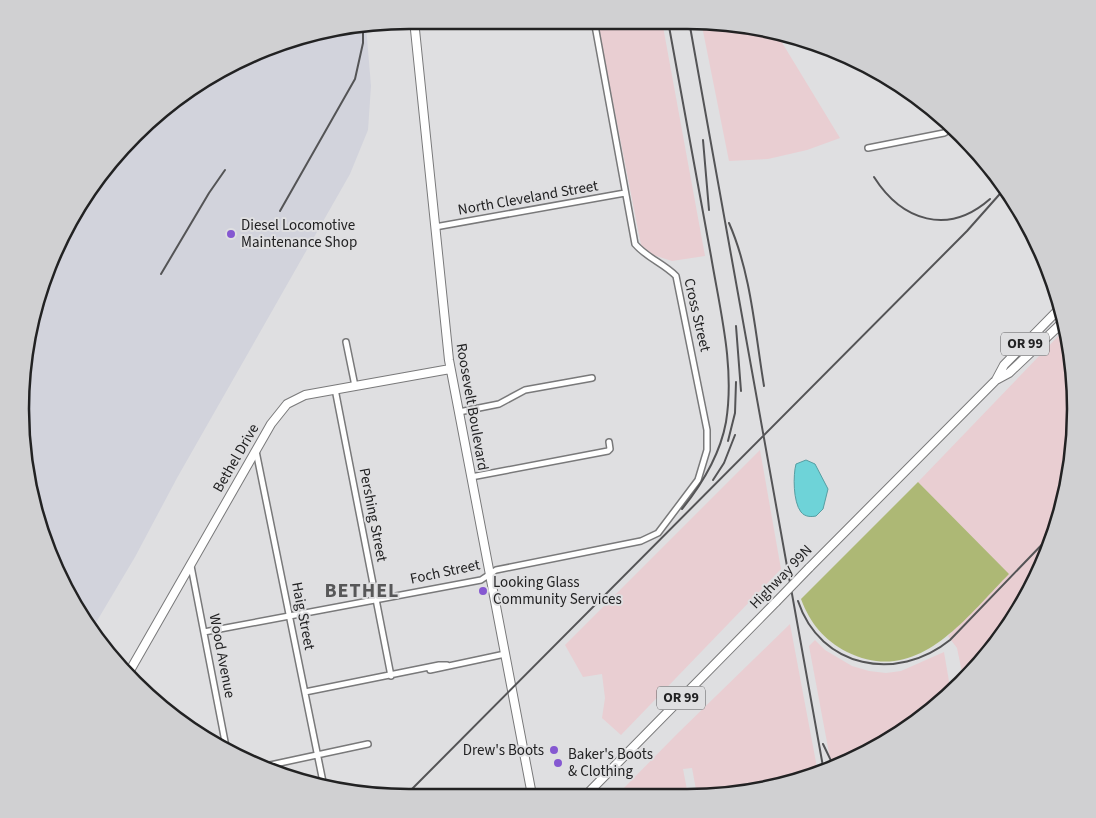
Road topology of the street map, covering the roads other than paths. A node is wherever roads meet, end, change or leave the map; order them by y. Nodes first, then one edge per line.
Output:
1 (415, 29) edge
2 (596, 29) edge
3 (947, 131) edge
4 (868, 148) dead end
5 (625, 193) junction
6 (435, 227) junction
7 (1055, 313) edge
8 (1058, 326) edge
9 (346, 342) dead end
10 (450, 369) junction
11 (592, 378) dead end
12 (996, 380) junction
13 (354, 386) junction
14 (335, 389) junction
15 (458, 412) junction
16 (609, 442) dead end
17 (256, 450) junction
18 (471, 477) junction
19 (658, 533) joint
20 (190, 566) junction
21 (489, 575) junction
22 (376, 598) junction
23 (290, 615) junction
24 (204, 632) junction
25 (505, 654) junction
26 (131, 669) edge
27 (391, 676) junction
28 (305, 692) junction
29 (225, 741) edge
30 (368, 744) dead end
31 (317, 755) junction
32 (274, 764) edge
33 (322, 779) edge
34 (531, 789) edge
35 (592, 789) edge

1 - 6 main road, Roosevelt Boulevard
2 - 5 street, Cross Street
3 - 4 street
5 - 6 street, North Cleveland Street
5 - 19 street, Cross Street
6 - 10 main road, Roosevelt Boulevard
7 - 12 main road, OR 99
8 - 12 main road, OR 99
9 - 13 street
10 - 13 main road, Bethel Drive
10 - 15 main road, Roosevelt Boulevard
11 - 15 street
12 - 35 main road, Highway 99N / OR 99, bridge
13 - 14 main road, Bethel Drive
14 - 17 main road, Bethel Drive
14 - 22 street, Pershing Street
15 - 18 main road, Roosevelt Boulevard
16 - 18 street
17 - 20 main road, Bethel Drive
17 - 23 street, Haig Street
18 - 21 main road, Roosevelt Boulevard
19 - 21 street, Foch Street
20 - 24 street, Wood Avenue
20 - 26 main road, Bethel Drive
21 - 22 street, Foch Street
21 - 25 main road, Roosevelt Boulevard
22 - 23 street, Foch Street
22 - 27 street, Pershing Street
23 - 24 street, Foch Street
23 - 28 street, Haig Street
24 - 29 street, Wood Avenue
25 - 27 street
25 - 34 main road, Roosevelt Boulevard
27 - 28 street
28 - 31 street, Haig Street
30 - 31 street
31 - 32 street
31 - 33 street, Haig Street

